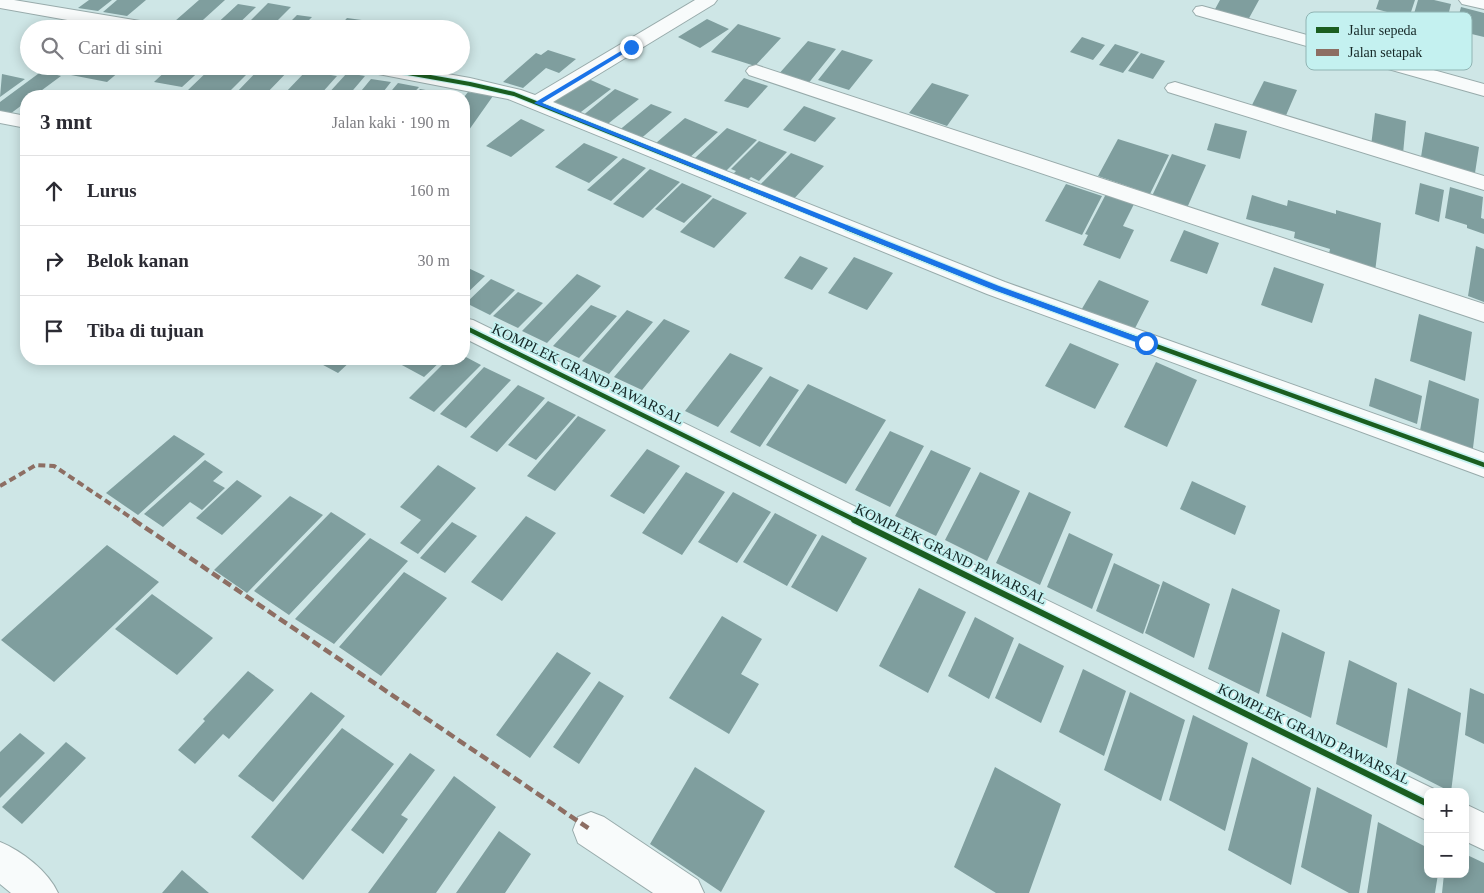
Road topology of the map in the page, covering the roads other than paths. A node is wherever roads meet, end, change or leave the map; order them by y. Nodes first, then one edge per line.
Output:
1 (708, 0) edge
2 (1468, 0) edge
3 (0, 2) edge
4 (1484, 4) edge
5 (1202, 12) dead end
6 (101, 20) edge
7 (1306, 41) edge
8 (1412, 70) edge
9 (756, 71) dead end
10 (419, 75) edge
11 (1175, 88) dead end
12 (1484, 90) edge
13 (537, 103) junction
14 (0, 117) edge
15 (20, 121) edge
16 (1484, 183) edge
17 (1484, 313) edge
18 (470, 330) edge
19 (1484, 465) edge
20 (1424, 802) edge
21 (1469, 824) edge
22 (591, 830) dead end
23 (1484, 832) edge
24 (0, 860) edge
25 (39, 893) edge
26 (685, 893) edge

1 - 13 street
2 - 4 street
3 - 6 street
5 - 7 street
8 - 12 street
9 - 17 street
10 - 13 street
11 - 16 street
13 - 19 street
14 - 15 street
18 - 20 street, KOMPLEK GRAND PAWARSAL
21 - 23 street
22 - 26 street
24 - 25 street

